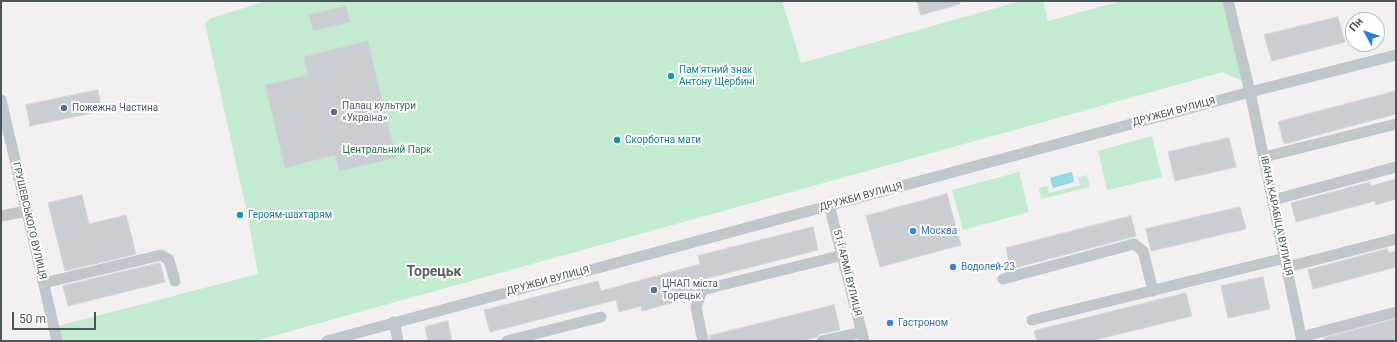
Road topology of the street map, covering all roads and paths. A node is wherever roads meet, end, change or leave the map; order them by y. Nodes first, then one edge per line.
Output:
1 (1228, 1) edge
2 (1396, 55) edge
3 (1250, 92) junction
4 (1, 100) edge
5 (1396, 124) edge
6 (1264, 157) junction
7 (1396, 167) edge
8 (1273, 200) junction
9 (829, 205) junction
10 (27, 211) junction
11 (1, 216) edge
12 (1396, 239) edge
13 (843, 255) junction
14 (1286, 263) junction
15 (1003, 279) dead end
16 (175, 281) dead end
17 (44, 283) junction
18 (1153, 291) junction
19 (1396, 312) edge
20 (601, 317) dead end
21 (1032, 320) dead end
22 (394, 322) junction
23 (863, 336) edge
24 (1301, 339) edge
25 (57, 341) edge
26 (327, 341) edge
27 (398, 341) edge
28 (507, 341) edge
29 (704, 341) edge
30 (822, 341) edge

1 - 3 street, ІВАНА КАРАБІЦА ВУЛИЦЯ
2 - 3 street, ДРУЖБИ ВУЛИЦЯ
3 - 6 street, ІВАНА КАРАБІЦА ВУЛИЦЯ
3 - 9 street, ДРУЖБИ ВУЛИЦЯ
4 - 10 street, ГРУШЕВСЬКОГО ВУЛИЦЯ
5 - 6 street
6 - 8 street, ІВАНА КАРАБІЦА ВУЛИЦЯ
7 - 8 street
8 - 14 street, ІВАНА КАРАБІЦА ВУЛИЦЯ
9 - 13 street, 51-Ї АРМІЇ ВУЛИЦЯ
9 - 22 street, ДРУЖБИ ВУЛИЦЯ
10 - 11 street
10 - 17 street, ГРУШЕВСЬКОГО ВУЛИЦЯ
12 - 14 street
13 - 23 street, 51-Ї АРМІЇ ВУЛИЦЯ
13 - 29 street
14 - 18 street
14 - 24 street, ІВАНА КАРАБІЦА ВУЛИЦЯ
15 - 18 street
16 - 17 street
17 - 25 street, ГРУШЕВСЬКОГО ВУЛИЦЯ
18 - 21 street
19 - 24 street
20 - 28 street
22 - 26 street, ДРУЖБИ ВУЛИЦЯ
22 - 27 street
23 - 30 street

